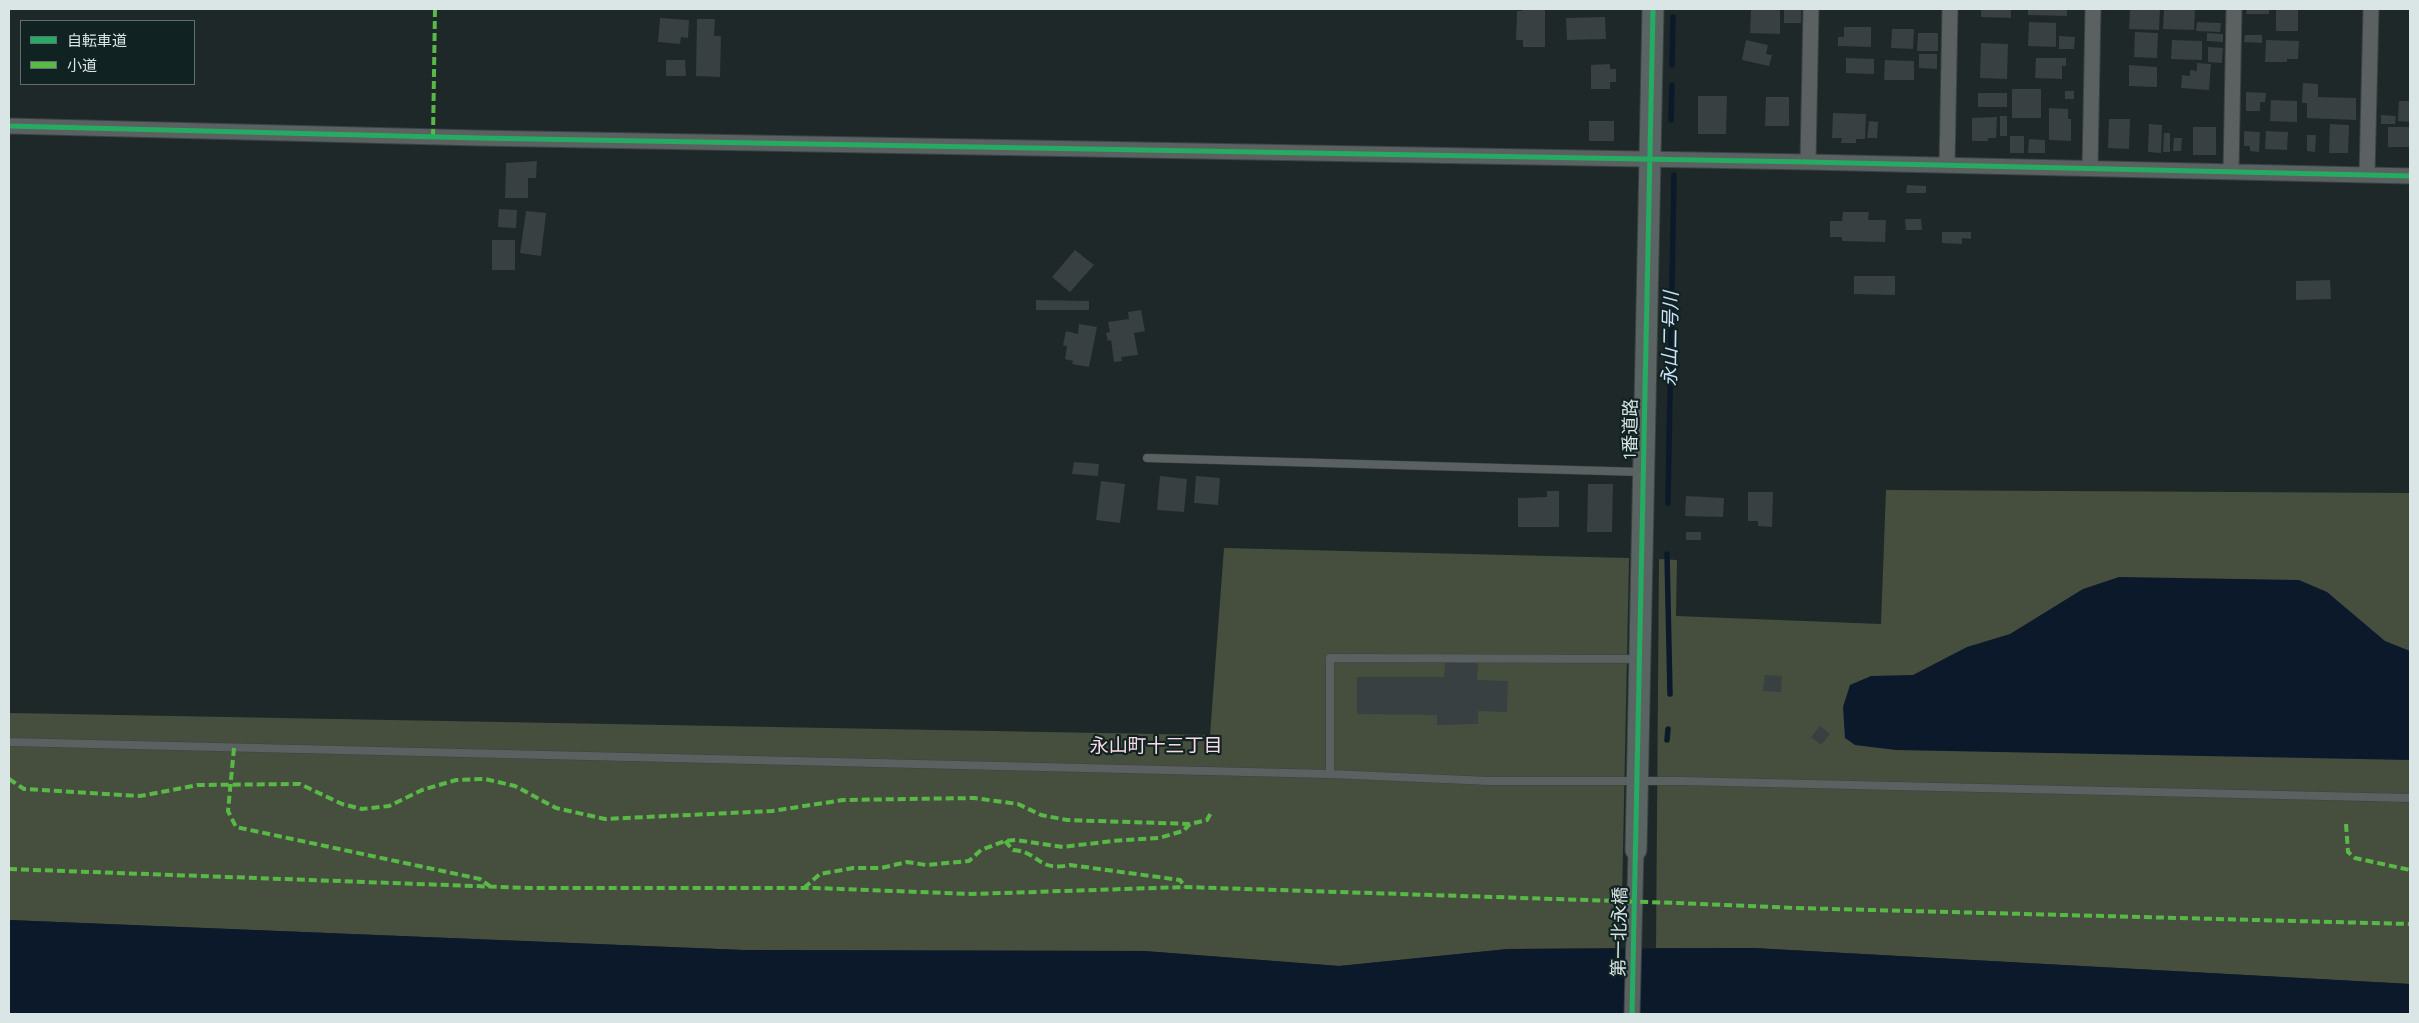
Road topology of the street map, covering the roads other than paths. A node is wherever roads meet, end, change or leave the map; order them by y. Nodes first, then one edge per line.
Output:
1 (1654, 9) edge
2 (1811, 9) edge
3 (1950, 9) edge
4 (2093, 9) edge
5 (2234, 9) edge
6 (2371, 9) edge
7 (9, 126) edge
8 (1651, 160) junction
9 (1808, 162) junction
10 (1947, 165) junction
11 (2090, 168) junction
12 (2231, 172) junction
13 (2367, 175) junction
14 (2410, 176) edge
15 (1147, 458) dead end
16 (1644, 472) junction
17 (1640, 660) junction
18 (9, 742) edge
19 (1330, 774) junction
20 (1637, 782) junction
21 (2410, 798) edge
22 (1636, 850) joint
23 (1632, 1014) edge

1 - 8 street, 1番道路
2 - 9 street
3 - 10 street
4 - 11 street
5 - 12 street
6 - 13 street
7 - 8 street
8 - 9 street
8 - 16 street, 1番道路
9 - 10 street
10 - 11 street
11 - 12 street
12 - 13 street
13 - 14 street
15 - 16 lane
16 - 17 street, 1番道路
17 - 19 lane
17 - 20 street, 1番道路
18 - 19 lane
19 - 20 lane
20 - 21 lane
20 - 22 street, 1番道路
22 - 23 street, 第一北永橋

